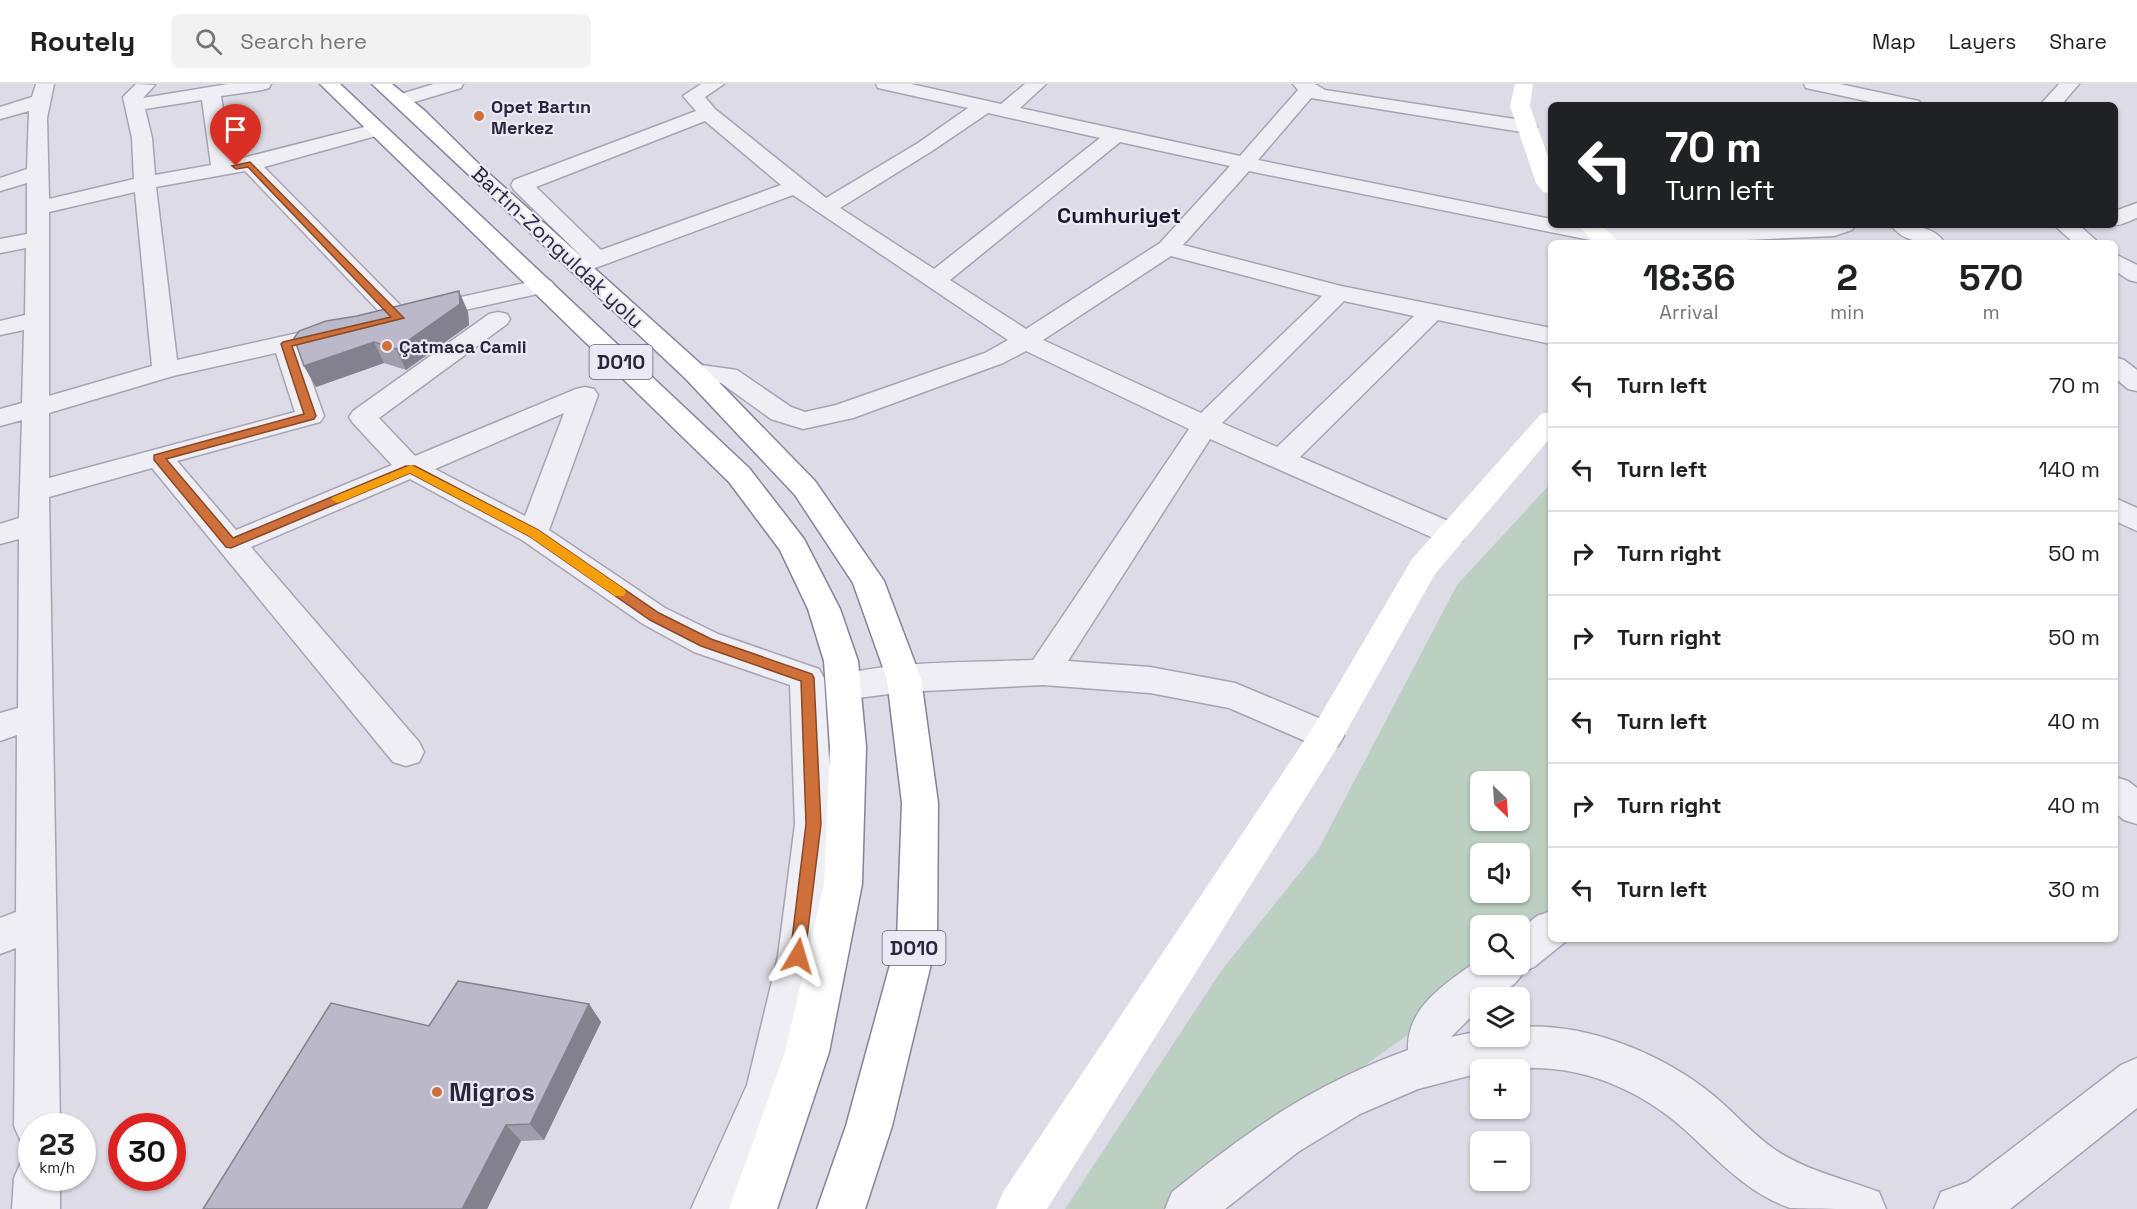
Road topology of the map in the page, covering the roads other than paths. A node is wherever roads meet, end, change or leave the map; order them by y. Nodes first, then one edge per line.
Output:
1 (262, 84) edge
2 (329, 84) edge
3 (381, 84) edge
4 (454, 84) edge
5 (715, 84) edge
6 (885, 84) edge
7 (974, 84) edge
8 (1037, 84) edge
9 (1524, 84) edge
10 (1813, 84) edge
11 (2070, 84) edge
12 (1305, 86) edge
13 (150, 90) edge
14 (211, 93) junction
15 (411, 97) dead end
16 (955, 99) junction
17 (41, 100) edge
18 (1898, 102) edge
19 (2053, 102) edge
20 (996, 108) junction
21 (0, 113) edge
22 (708, 113) junction
23 (0, 127) edge
24 (1527, 127) junction
25 (376, 130) junction
26 (1116, 135) junction
27 (1245, 163) junction
28 (250, 164) junction
29 (222, 168) junction
30 (38, 172) junction
31 (145, 183) junction
32 (1548, 184) edge
33 (0, 185) edge
34 (796, 186) junction
35 (825, 208) junction
36 (2137, 210) edge
37 (2118, 218) edge
38 (38, 224) junction
39 (1548, 224) edge
40 (1569, 228) edge
41 (1836, 228) edge
42 (1907, 228) edge
43 (2069, 228) edge
44 (2098, 228) edge
45 (1599, 234) edge
46 (1929, 240) edge
47 (2085, 240) edge
48 (2088, 240) edge
49 (0, 246) edge
50 (1168, 248) junction
51 (588, 262) junction
52 (2118, 263) edge
53 (2137, 275) edge
54 (935, 280) junction
55 (543, 286) junction
56 (1339, 293) junction
57 (1432, 312) junction
58 (498, 319) dead end
59 (37, 320) junction
60 (380, 323) junction
61 (0, 328) edge
62 (1548, 335) edge
63 (1026, 340) junction
64 (286, 344) junction
65 (2118, 367) edge
66 (165, 370) junction
67 (694, 372) junction
68 (2137, 383) edge
69 (2118, 391) edge
70 (36, 409) junction
71 (0, 418) edge
72 (1548, 423) edge
73 (1204, 426) junction
74 (158, 458) junction
75 (1281, 460) junction
76 (411, 468) junction
77 (35, 491) junction
78 (2118, 510) edge
79 (2137, 522) edge
80 (34, 524) junction
81 (533, 533) junction
82 (0, 534) edge
83 (1451, 534) junction
84 (231, 544) junction
85 (1043, 672) junction
86 (904, 679) junction
87 (843, 687) junction
88 (35, 716) junction
89 (0, 727) edge
90 (1326, 736) junction
91 (406, 752) dead end
92 (2118, 794) edge
93 (2137, 809) edge
94 (36, 922) junction
95 (1548, 931) edge
96 (0, 936) edge
97 (1530, 946) edge
98 (1492, 975) edge
99 (1430, 1064) junction
100 (2137, 1080) edge
101 (37, 1113) edge
102 (37, 1191) edge
103 (36, 1209) edge
104 (715, 1209) edge
105 (753, 1209) edge
106 (841, 1209) edge
107 (1020, 1209) edge
108 (1189, 1209) edge
109 (1862, 1209) edge
110 (1958, 1209) edge

1 - 14 street
2 - 25 main road, Bartın-Zonguldak yolu / D010
3 - 51 main road, Bartın-Zonguldak yolu / D010
4 - 15 street
5 - 22 street
6 - 16 street
7 - 16 street
8 - 20 street
9 - 24 main road
10 - 18 street
11 - 19 street
12 - 24 street
12 - 27 street
13 - 14 street
13 - 31 street
14 - 29 street
16 - 20 street
17 - 21 street
17 - 23 street
17 - 30 street
20 - 26 street
20 - 35 street
22 - 34 street
22 - 51 street
24 - 32 main road
25 - 28 street
25 - 55 main road, Bartın-Zonguldak yolu / D010
26 - 27 street
26 - 54 street
27 - 39 street
27 - 50 street
28 - 29 street
28 - 60 street
29 - 31 street
30 - 33 street
30 - 38 street
31 - 38 street
31 - 66 street
34 - 35 street
34 - 51 street
35 - 54 street
36 - 37 street
38 - 49 street
38 - 59 street
40 - 45 street
41 - 45 street
42 - 46 street
43 - 47 street
44 - 48 street
50 - 56 street
50 - 63 street
51 - 67 main road, Bartın-Zonguldak yolu / D010
52 - 53 street
54 - 63 street
55 - 60 street
55 - 87 main road, Bartın-Zonguldak yolu / D010
56 - 57 street
56 - 73 street
57 - 62 street
57 - 75 street
58 - 76 street
59 - 61 street
59 - 70 street
60 - 64 street
63 - 67 street
63 - 73 street
64 - 66 street
64 - 74 street
65 - 68 street
66 - 70 street
67 - 86 main road, Bartın-Zonguldak yolu / D010
68 - 69 street
70 - 71 street
70 - 77 street
72 - 83 main road
73 - 75 street
73 - 85 street
74 - 77 street
74 - 84 street
75 - 83 street
76 - 81 street
76 - 81 street
76 - 84 street
77 - 80 street
78 - 79 street
80 - 82 street
80 - 88 street
81 - 104 street
83 - 90 main road
84 - 91 street
85 - 86 street
85 - 90 street
86 - 87 street
86 - 106 main road, Bartın-Zonguldak yolu / D010
87 - 105 main road, Bartın-Zonguldak yolu / D010
88 - 89 street
88 - 94 street
90 - 107 main road
92 - 93 street
94 - 96 street
94 - 101 street
95 - 97 street
98 - 99 street
99 - 108 street
99 - 109 street
100 - 110 street
102 - 103 street

